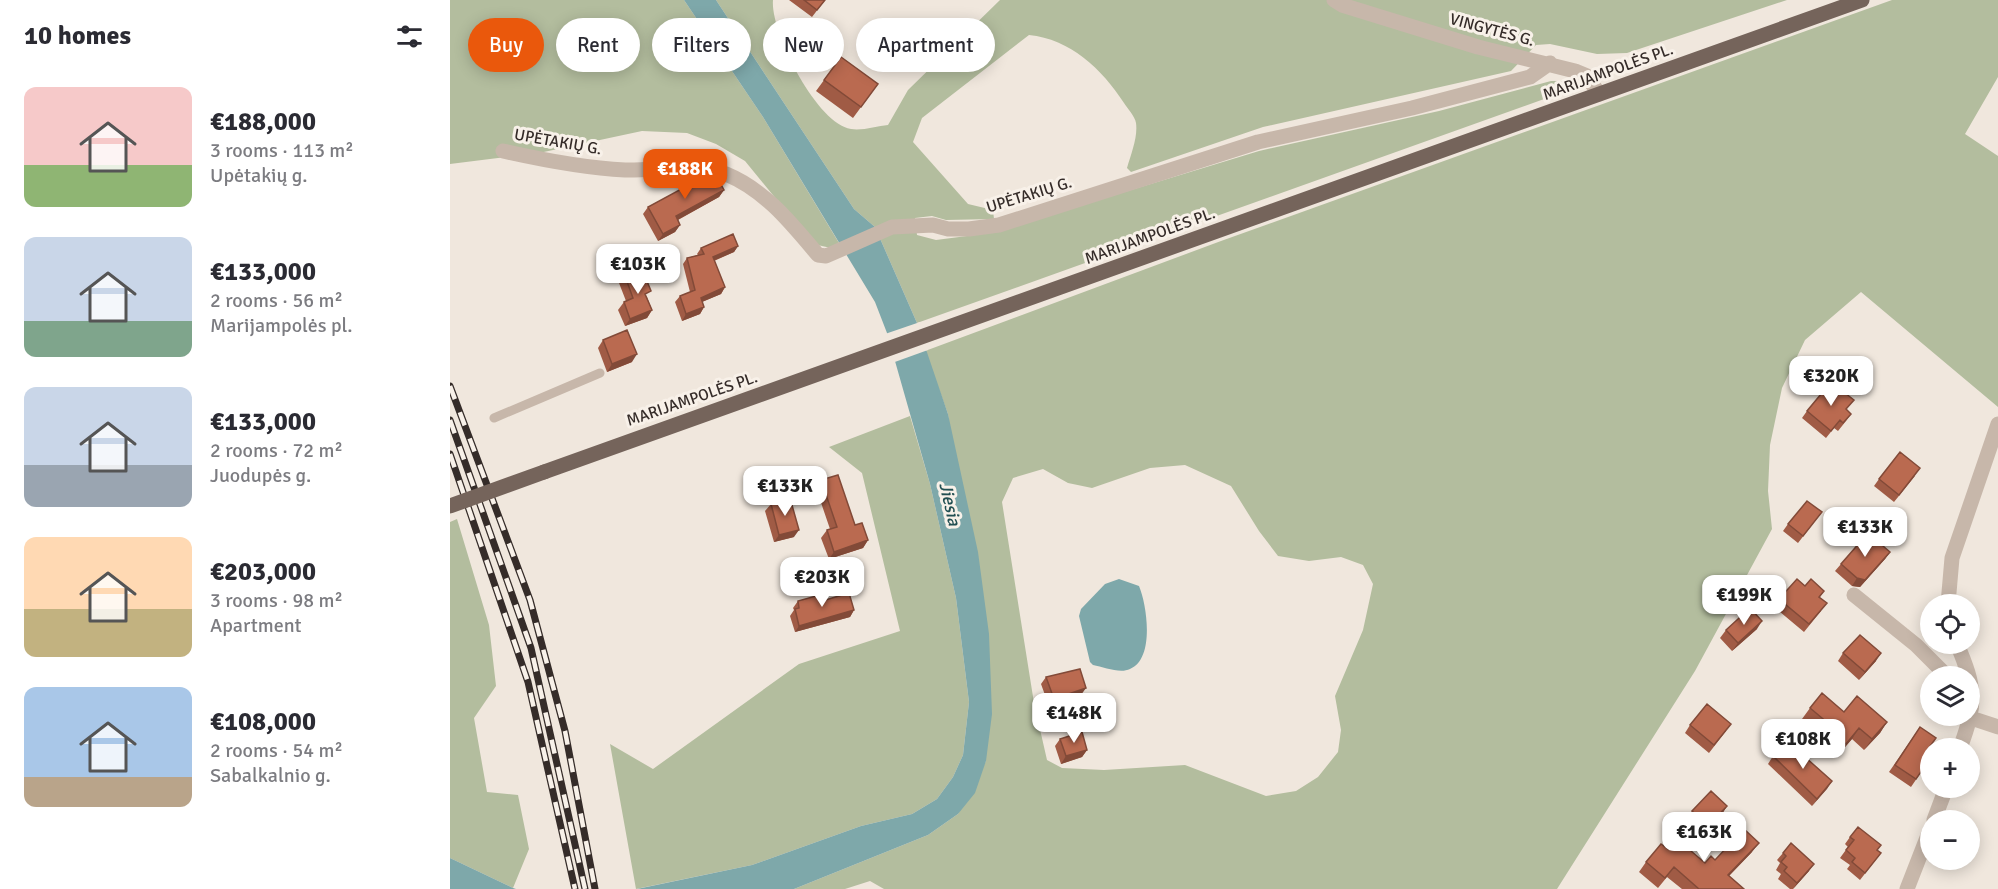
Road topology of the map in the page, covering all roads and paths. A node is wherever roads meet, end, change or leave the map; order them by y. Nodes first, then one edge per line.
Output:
1 (1334, 0) edge
2 (1862, 0) edge
3 (1550, 63) junction
4 (1599, 94) junction
5 (503, 151) dead end
6 (600, 374) dead end
7 (494, 418) dead end
8 (1998, 424) edge
9 (450, 506) edge
10 (1949, 594) edge
11 (1854, 595) dead end
12 (1937, 666) edge
13 (1980, 721) edge
14 (1998, 727) edge
15 (1920, 856) edge
16 (1907, 889) edge

1 - 3 street, VINGYTĖS G.
2 - 4 main road, MARIJAMPOLĖS PL.
3 - 4 street, VINGYTĖS G.
3 - 5 street, UPĖTAKIŲ G.
4 - 9 main road, MARIJAMPOLĖS PL., bridge
6 - 7 lane
8 - 10 street
11 - 12 street
13 - 14 street
15 - 16 street

